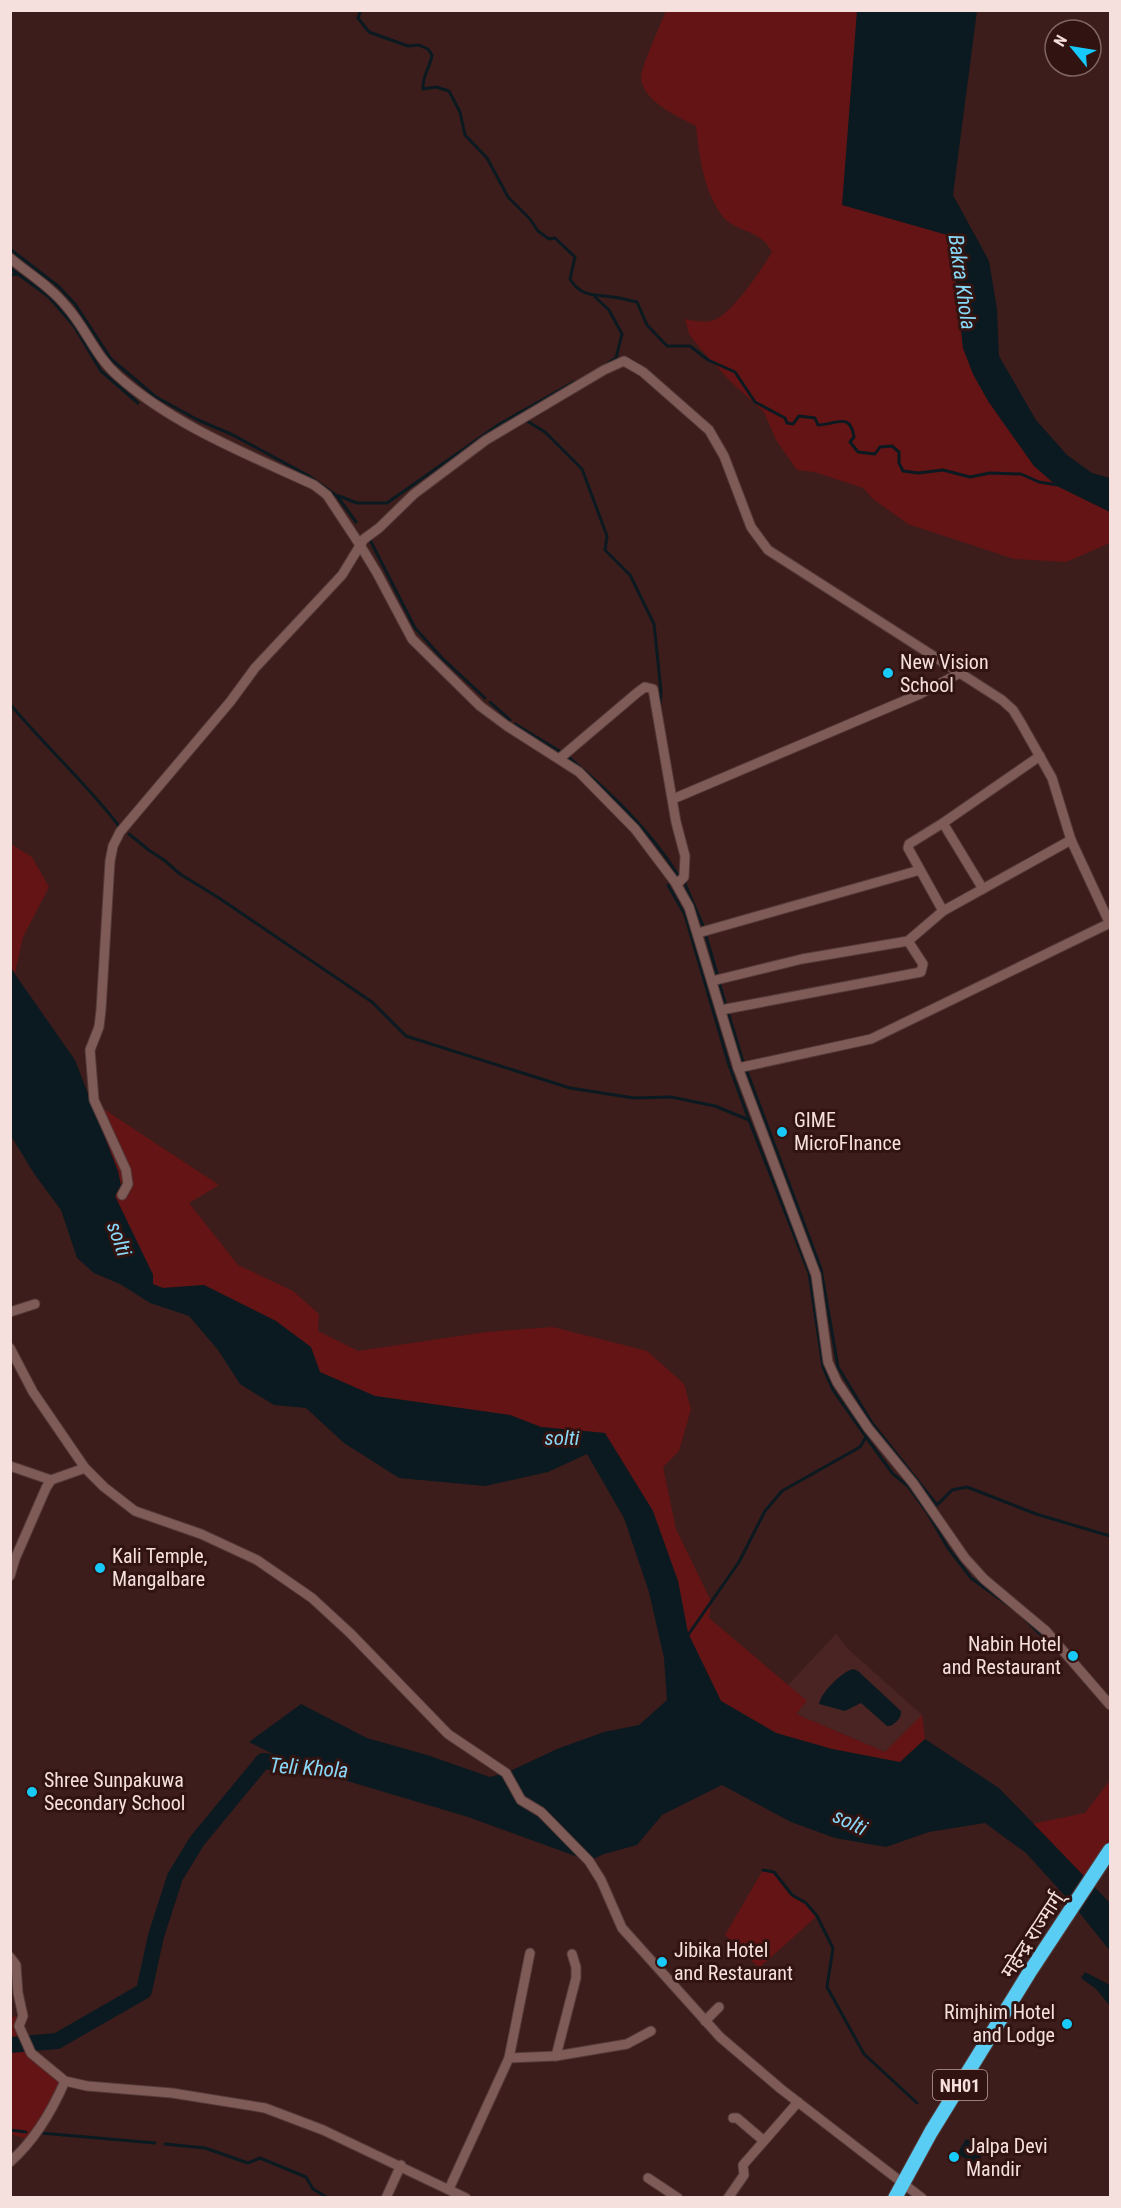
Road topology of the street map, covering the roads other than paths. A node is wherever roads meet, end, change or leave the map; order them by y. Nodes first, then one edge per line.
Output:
1 (10, 258) edge
2 (360, 545) junction
3 (960, 673) junction
4 (1040, 756) junction
5 (559, 759) junction
6 (673, 799) junction
7 (943, 823) junction
8 (1071, 840) junction
9 (920, 870) junction
10 (677, 884) junction
11 (983, 889) junction
12 (943, 911) junction
13 (1110, 924) edge
14 (698, 933) junction
15 (908, 941) junction
16 (712, 981) junction
17 (721, 1010) junction
18 (738, 1068) junction
19 (122, 1195) dead end
20 (35, 1304) dead end
21 (10, 1312) edge
22 (10, 1348) edge
23 (10, 1466) edge
24 (85, 1468) junction
25 (51, 1480) junction
26 (10, 1576) edge
27 (1110, 1705) edge
28 (1110, 1850) edge
29 (530, 1953) dead end
30 (572, 1954) dead end
31 (10, 1957) edge
32 (719, 2007) dead end
33 (705, 2021) junction
34 (651, 2031) dead end
35 (556, 2056) junction
36 (509, 2058) junction
37 (64, 2081) junction
38 (798, 2102) junction
39 (733, 2118) dead end
40 (764, 2141) junction
41 (10, 2162) edge
42 (401, 2165) junction
43 (648, 2178) dead end
44 (904, 2183) junction
45 (449, 2189) junction
46 (386, 2198) edge
47 (466, 2198) edge
48 (678, 2198) edge
49 (728, 2198) edge
50 (895, 2198) edge
51 (922, 2198) edge

1 - 2 street
2 - 3 street
2 - 5 street
2 - 19 street
3 - 4 street
3 - 6 street
4 - 7 street
4 - 8 street
5 - 6 street
5 - 10 street
6 - 10 street
7 - 9 street
7 - 11 street
8 - 11 street
8 - 13 street
9 - 12 street
9 - 14 street
10 - 14 street
11 - 12 street
12 - 15 street
13 - 18 street
14 - 16 street
15 - 16 street
15 - 17 street
16 - 17 street
17 - 18 street
18 - 27 street
20 - 21 street
22 - 24 street
23 - 25 street
24 - 25 street
24 - 33 street
25 - 26 street
28 - 44 highway, महेन्द्र राज्मार्ग् / NH01
29 - 36 street
30 - 35 street
31 - 37 street
32 - 33 street
33 - 38 street
34 - 35 street
35 - 36 street
36 - 45 street
37 - 41 street
37 - 42 street
38 - 40 street
38 - 44 street
39 - 40 street
40 - 49 street
42 - 45 street
42 - 46 street
43 - 48 street
44 - 50 highway, महेन्द्र राज्मार्ग् / NH01
44 - 51 street
45 - 47 street

